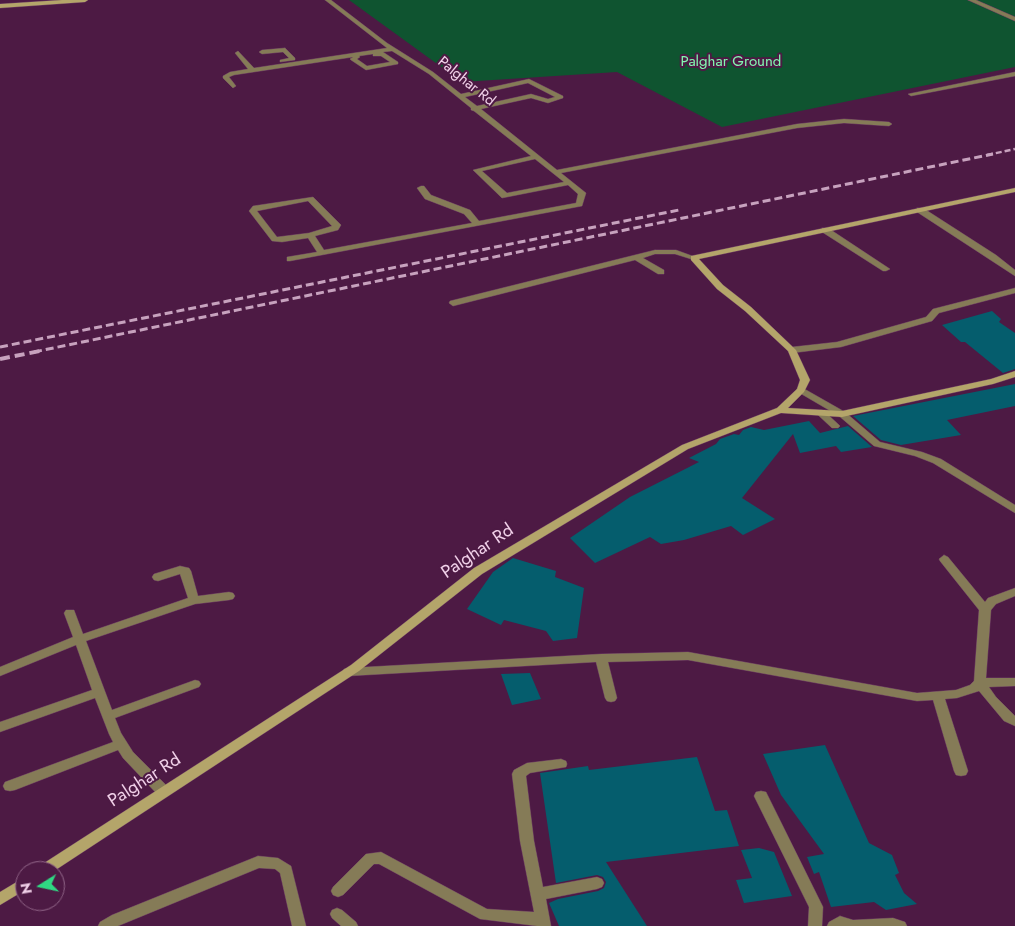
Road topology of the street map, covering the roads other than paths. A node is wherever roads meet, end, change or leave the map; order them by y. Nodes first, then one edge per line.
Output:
1 (85, 0) edge
2 (328, 0) edge
3 (971, 0) edge
4 (0, 6) edge
5 (1015, 19) edge
6 (346, 49) dead end
7 (393, 49) junction
8 (262, 52) dead end
9 (238, 54) dead end
10 (355, 56) junction
11 (268, 63) dead end
12 (282, 63) junction
13 (252, 70) junction
14 (1015, 74) edge
15 (232, 86) dead end
16 (912, 94) dead end
17 (458, 96) junction
18 (473, 108) junction
19 (889, 124) dead end
20 (536, 157) junction
21 (555, 172) junction
22 (569, 183) junction
23 (421, 188) dead end
24 (1015, 190) edge
25 (920, 210) junction
26 (477, 224) junction
27 (825, 230) junction
28 (310, 235) junction
29 (322, 253) junction
30 (636, 257) junction
31 (694, 258) junction
32 (290, 259) dead end
33 (886, 269) dead end
34 (661, 272) dead end
35 (1015, 274) edge
36 (1015, 290) edge
37 (453, 303) dead end
38 (792, 350) junction
39 (1015, 374) edge
40 (801, 390) junction
41 (780, 410) junction
42 (821, 413) junction
43 (842, 414) junction
44 (834, 426) dead end
45 (1015, 510) edge
46 (944, 558) dead end
47 (158, 577) dead end
48 (1015, 592) edge
49 (230, 596) dead end
50 (194, 600) junction
51 (984, 610) junction
52 (70, 613) dead end
53 (80, 639) junction
54 (601, 658) junction
55 (0, 672) edge
56 (348, 672) junction
57 (1015, 682) edge
58 (980, 683) junction
59 (195, 684) dead end
60 (99, 692) junction
61 (938, 695) junction
62 (611, 698) dead end
63 (108, 716) junction
64 (1015, 721) edge
65 (0, 727) edge
66 (120, 744) junction
67 (561, 764) dead end
68 (961, 771) dead end
69 (10, 786) dead end
70 (163, 791) junction
71 (761, 796) dead end
72 (58, 861) edge
73 (596, 883) dead end
74 (15, 889) edge
75 (338, 891) dead end
76 (538, 894) junction
77 (0, 899) edge
78 (337, 914) dead end
79 (543, 922) edge
80 (817, 925) edge
81 (105, 926) edge
82 (299, 926) edge
83 (351, 926) edge
84 (834, 926) edge
85 (900, 926) edge

1 - 4 main road
2 - 7 street, Palghar Rd
3 - 5 street
6 - 10 street
7 - 10 street
7 - 17 street, Palghar Rd
8 - 12 street
9 - 13 street
10 - 10 street
10 - 12 street
11 - 12 street
12 - 13 street
13 - 15 street
14 - 16 street
17 - 18 street, Palghar Rd
17 - 18 street
18 - 20 street, Palghar Rd
19 - 21 street
20 - 21 street, Palghar Rd
20 - 22 street
21 - 22 street, Palghar Rd
22 - 26 street, Palghar Rd
23 - 26 street
24 - 25 main road
25 - 27 main road
25 - 35 street
26 - 29 street
27 - 31 main road
27 - 33 street
28 - 28 street
28 - 29 street
29 - 32 street
30 - 31 street
30 - 34 street
30 - 37 street
31 - 38 main road
36 - 38 street
38 - 40 main road
39 - 43 main road
40 - 41 main road, Palghar Rd
40 - 43 street
41 - 42 main road
41 - 56 main road, Palghar Rd
42 - 43 main road
42 - 44 street
43 - 45 street
46 - 51 street
47 - 50 street
48 - 51 street
49 - 50 street
50 - 53 street
51 - 58 street
52 - 53 street
53 - 55 street
53 - 60 street
54 - 56 street
54 - 61 street
54 - 62 street
56 - 70 main road, Palghar Rd
57 - 58 street
58 - 61 street
58 - 64 street
59 - 63 street
60 - 63 street
60 - 65 street
61 - 68 street
63 - 66 street
66 - 69 street
66 - 70 street
67 - 76 street
70 - 72 main road, Palghar Rd
71 - 80 street
73 - 76 street
74 - 77 main road
75 - 79 street
76 - 79 street
78 - 83 street
81 - 82 street
84 - 85 street

